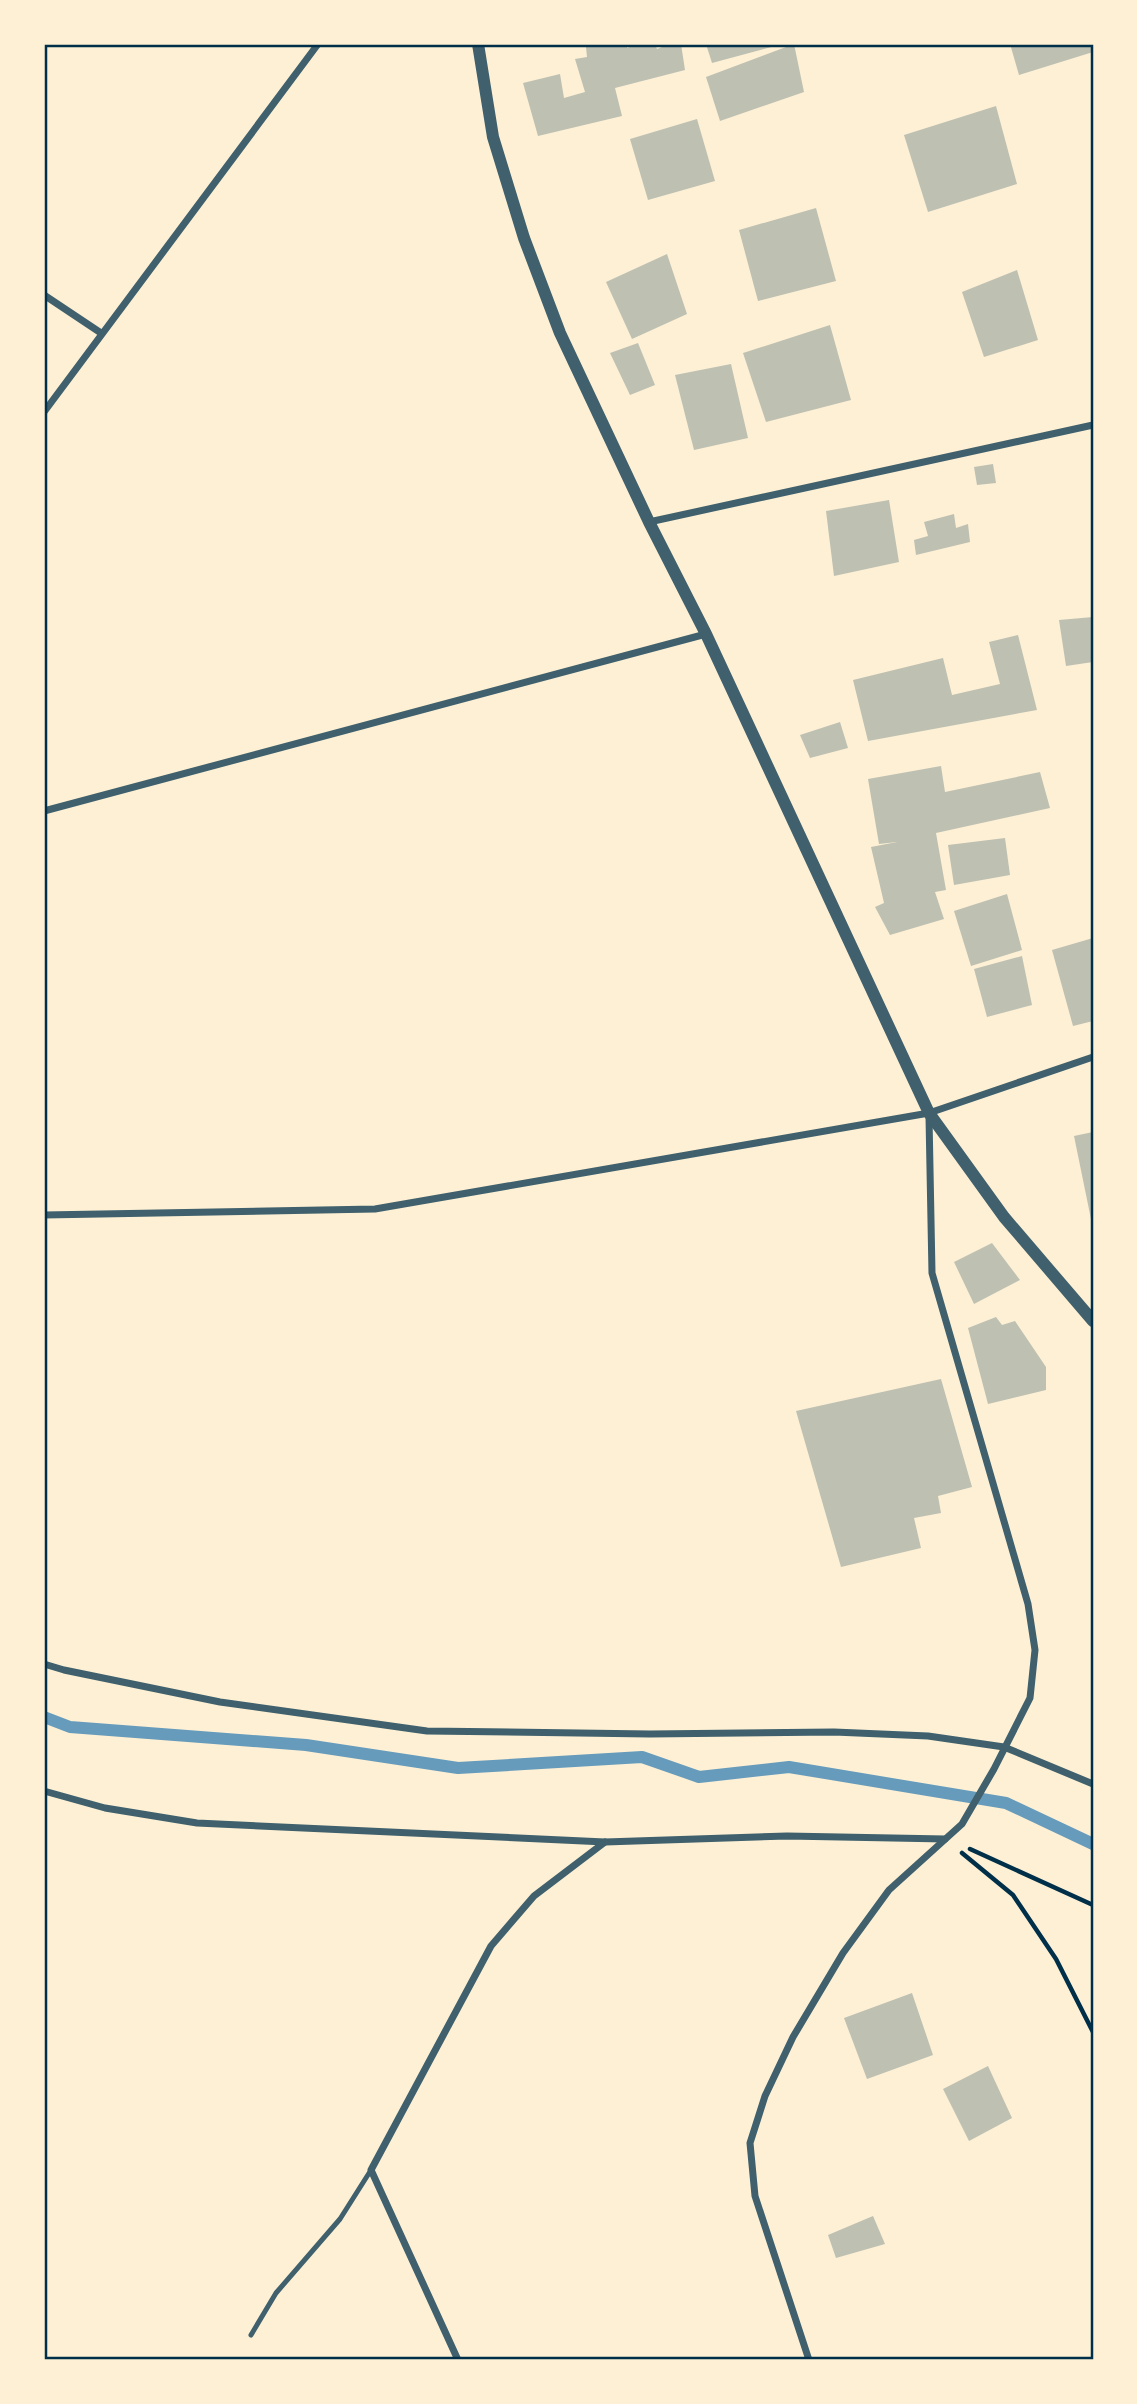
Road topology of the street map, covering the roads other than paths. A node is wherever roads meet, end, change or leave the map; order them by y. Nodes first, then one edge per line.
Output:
1 (318, 44) edge
2 (478, 44) edge
3 (44, 295) edge
4 (101, 332) junction
5 (44, 412) edge
6 (1093, 425) edge
7 (649, 522) junction
8 (706, 634) junction
9 (44, 811) edge
10 (1093, 1057) edge
11 (929, 1113) junction
12 (44, 1215) edge
13 (1093, 1321) edge
14 (44, 1664) edge
15 (1004, 1747) junction
16 (1093, 1784) edge
17 (44, 1791) edge
18 (946, 1839) junction
19 (605, 1842) junction
20 (371, 2169) junction
21 (251, 2335) dead end
22 (458, 2360) edge
23 (809, 2360) edge

1 - 4 street
2 - 7 street
3 - 4 street
4 - 5 street
6 - 7 street
7 - 8 street
8 - 9 street
8 - 11 street
10 - 11 street
11 - 12 street
11 - 13 street
11 - 15 street
14 - 15 street
15 - 16 street
15 - 18 street
17 - 19 street
18 - 19 street
18 - 23 street
19 - 20 street
20 - 21 lane
20 - 22 street

